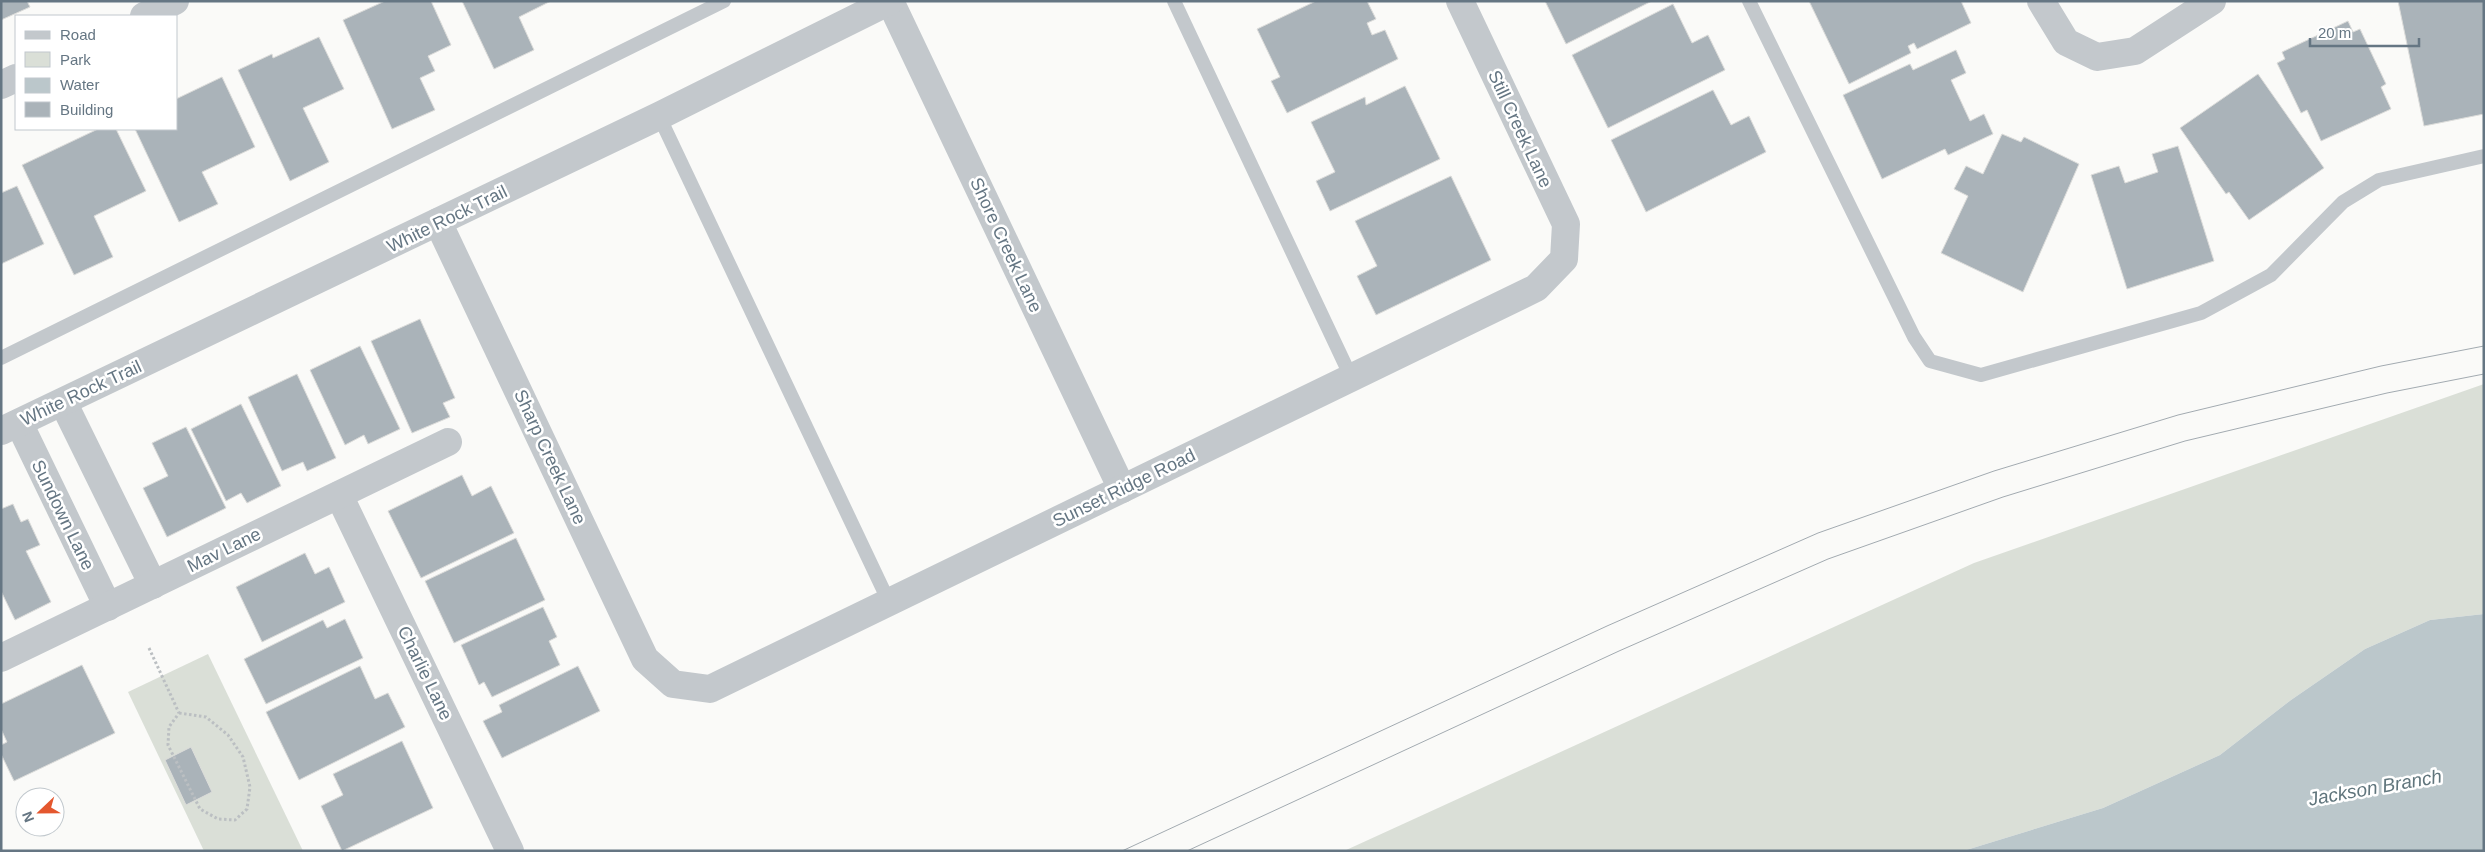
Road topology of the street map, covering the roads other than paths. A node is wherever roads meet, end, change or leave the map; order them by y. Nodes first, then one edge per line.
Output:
1 (129, 1) edge
2 (175, 1) edge
3 (724, 1) edge
4 (890, 1) edge
5 (1174, 1) edge
6 (1460, 1) edge
7 (1749, 1) edge
8 (2041, 1) edge
9 (2212, 1) edge
10 (135, 15) edge
11 (146, 15) edge
12 (15, 78) edge
13 (1, 85) edge
14 (659, 116) junction
15 (2484, 156) edge
16 (438, 222) junction
17 (1564, 259) joint
18 (1, 358) edge
19 (1351, 377) junction
20 (63, 402) junction
21 (10, 427) edge
22 (448, 442) dead end
23 (1122, 489) junction
24 (339, 495) junction
25 (153, 585) junction
26 (889, 602) junction
27 (108, 607) junction
28 (1, 658) edge
29 (673, 684) joint
30 (510, 851) edge

1 - 10 street
2 - 11 street
3 - 18 lane
4 - 14 street, White Rock Trail
4 - 23 street, Shore Creek Lane
5 - 19 lane
6 - 17 street, Still Creek Lane
7 - 15 lane
8 - 9 street
12 - 13 street
14 - 16 street, White Rock Trail
14 - 26 lane
16 - 20 street, White Rock Trail
16 - 29 street, Sharp Creek Lane
17 - 19 street, Sunset Ridge Road
19 - 23 street, Sunset Ridge Road
20 - 21 street, White Rock Trail
20 - 25 street
21 - 27 street, Sundown Lane
22 - 24 street, Mav Lane
23 - 26 street, Sunset Ridge Road
24 - 25 street, Mav Lane
24 - 30 street, Charlie Lane
25 - 27 street, Mav Lane
26 - 29 street, Sunset Ridge Road
27 - 28 street, Mav Lane

